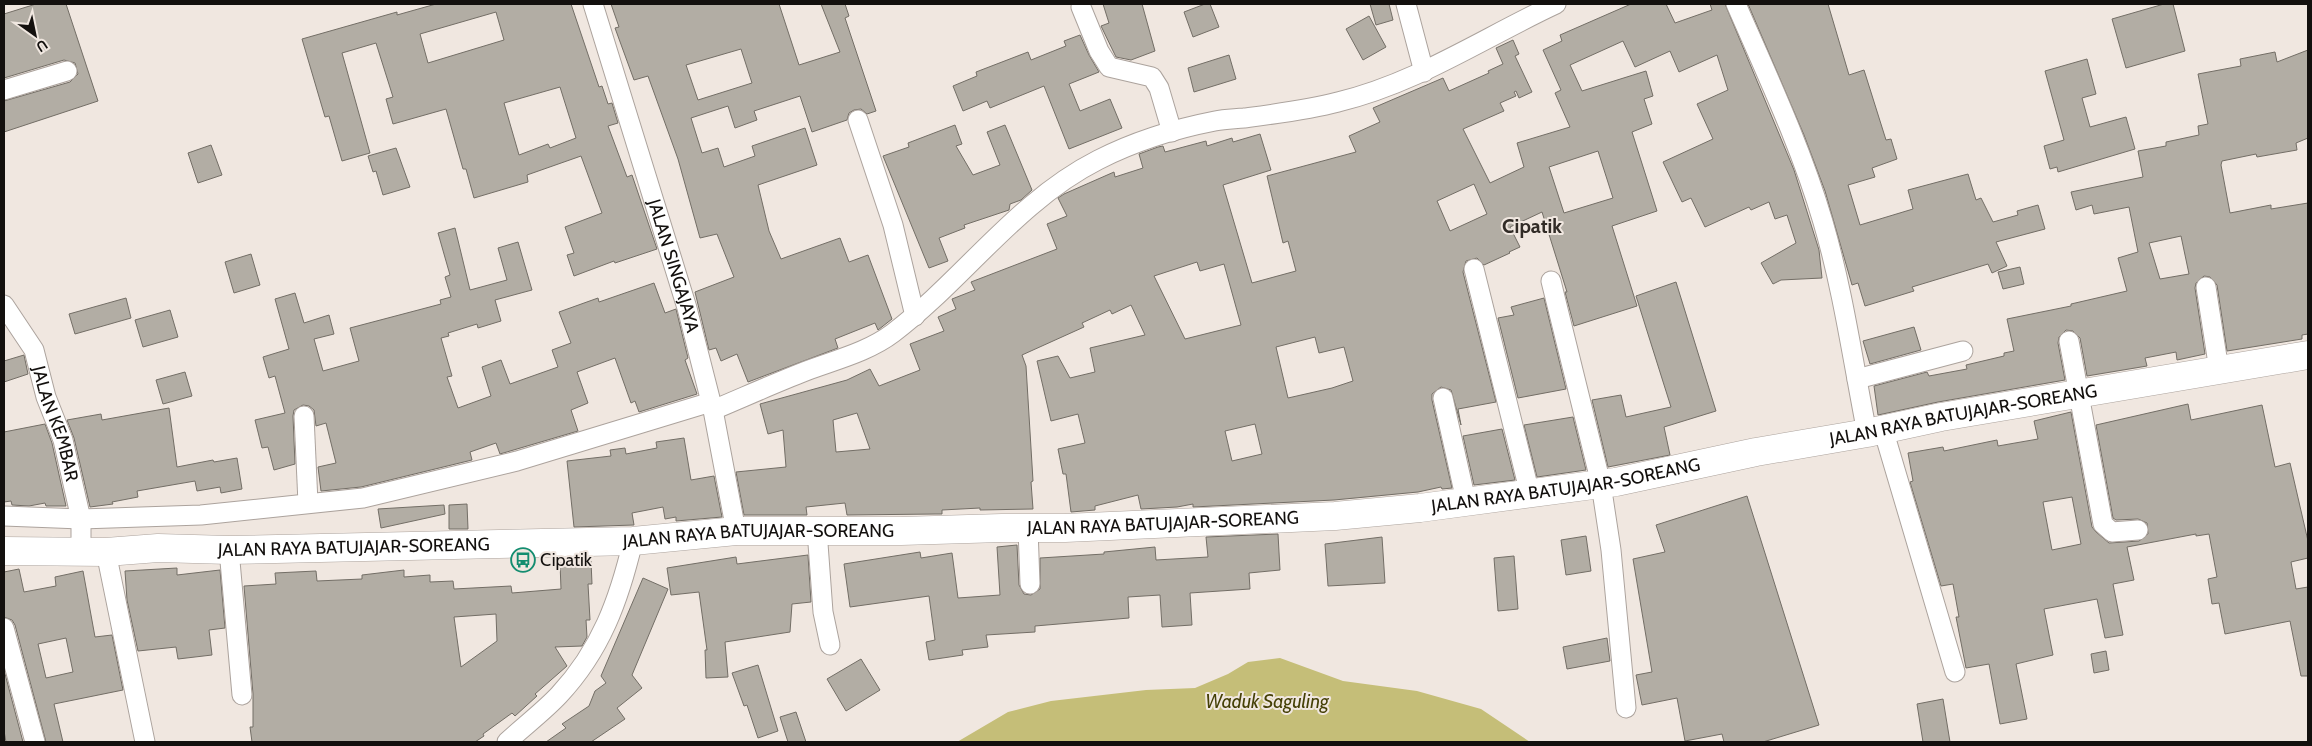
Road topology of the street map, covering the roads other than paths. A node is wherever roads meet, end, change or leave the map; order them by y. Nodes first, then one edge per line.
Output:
1 (593, 4) edge
2 (1406, 4) edge
3 (1556, 4) edge
4 (1736, 4) edge
5 (1081, 7) dead end
6 (1528, 10) edge
7 (66, 71) dead end
8 (1424, 72) junction
9 (4, 90) edge
10 (858, 120) dead end
11 (1169, 123) junction
12 (1474, 269) dead end
13 (1551, 281) dead end
14 (2206, 287) dead end
15 (4, 305) edge
16 (915, 316) junction
17 (2069, 341) dead end
18 (1963, 351) dead end
19 (2308, 355) edge
20 (2219, 370) junction
21 (1857, 379) junction
22 (2078, 393) junction
23 (1443, 398) dead end
24 (712, 406) junction
25 (304, 416) dead end
26 (1875, 431) junction
27 (1601, 484) junction
28 (1530, 494) junction
29 (1466, 501) junction
30 (308, 503) junction
31 (4, 516) edge
32 (1028, 528) junction
33 (817, 530) junction
34 (2138, 530) dead end
35 (736, 531) junction
36 (86, 537) junction
37 (633, 541) junction
38 (4, 550) edge
39 (229, 550) junction
40 (1030, 584) dead end
41 (4, 628) edge
42 (830, 645) dead end
43 (1955, 672) dead end
44 (242, 695) dead end
45 (1626, 708) dead end
46 (35, 742) edge
47 (145, 742) edge
48 (507, 742) edge

1 - 24 street, JALAN SINGAJAYA
2 - 8 street
3 - 6 street
4 - 21 street
5 - 11 street
6 - 8 street
7 - 9 street
8 - 11 street
10 - 16 street
11 - 16 street
12 - 28 street
13 - 27 street
14 - 20 street
15 - 36 street, JALAN KEMBAR
16 - 24 street
17 - 22 street
18 - 21 street
19 - 20 highway, JALAN RAYA BATUJAJAR-SOREANG
20 - 22 highway, JALAN RAYA BATUJAJAR-SOREANG
21 - 26 street
22 - 26 highway, JALAN RAYA BATUJAJAR-SOREANG
22 - 34 street
23 - 29 street
24 - 30 street
24 - 35 street, JALAN SINGAJAYA
25 - 30 street
26 - 27 highway, JALAN RAYA BATUJAJAR-SOREANG
26 - 43 street
27 - 28 highway, JALAN RAYA BATUJAJAR-SOREANG
27 - 45 street
28 - 29 highway, JALAN RAYA BATUJAJAR-SOREANG
29 - 32 highway, JALAN RAYA BATUJAJAR-SOREANG
30 - 36 street
31 - 36 street
32 - 33 highway, JALAN RAYA BATUJAJAR-SOREANG
32 - 40 street
33 - 35 highway, JALAN RAYA BATUJAJAR-SOREANG
33 - 42 street
35 - 37 highway, JALAN RAYA BATUJAJAR-SOREANG
36 - 38 highway, JALAN RAYA BATUJAJAR-SOREANG
36 - 39 highway, JALAN RAYA BATUJAJAR-SOREANG
36 - 47 street, JALAN KEMBAR
37 - 39 highway, JALAN RAYA BATUJAJAR-SOREANG
37 - 48 street
39 - 44 street
41 - 46 street

